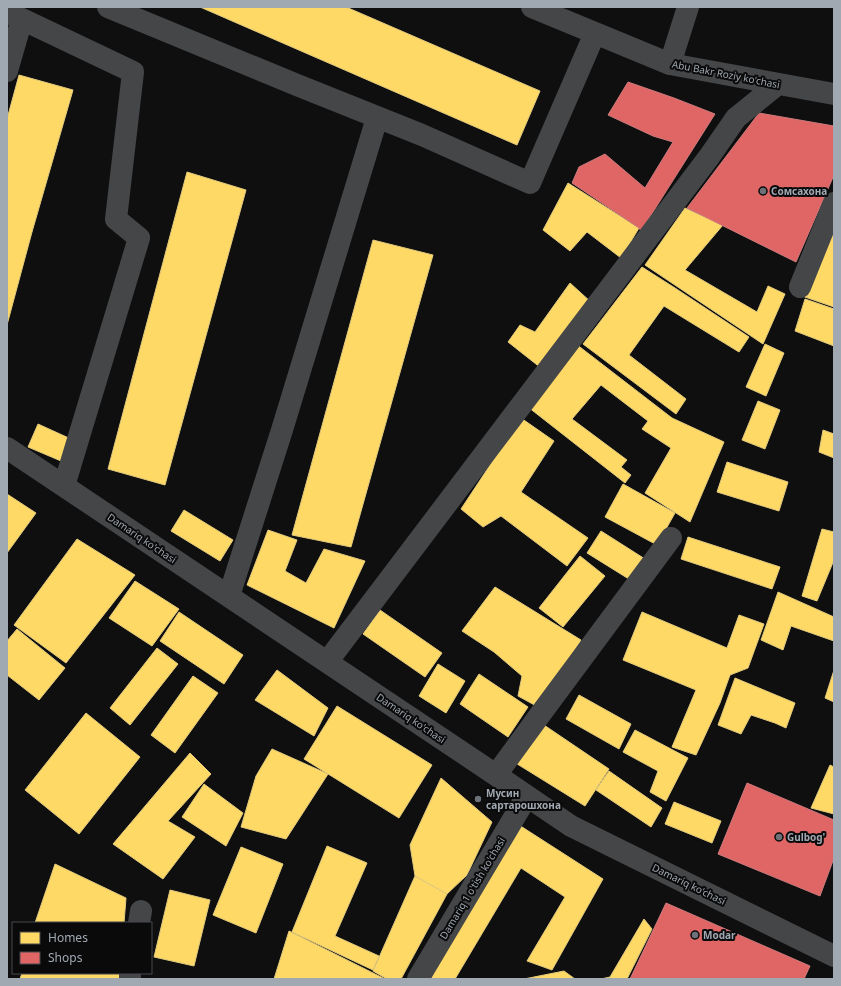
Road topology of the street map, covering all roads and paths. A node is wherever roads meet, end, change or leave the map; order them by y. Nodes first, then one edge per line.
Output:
1 (108, 7) edge
2 (532, 7) edge
3 (688, 7) edge
4 (14, 16) edge
5 (595, 33) junction
6 (670, 64) junction
7 (7, 71) edge
8 (778, 84) junction
9 (834, 94) edge
10 (377, 118) junction
11 (834, 203) edge
12 (800, 287) dead end
13 (7, 448) edge
14 (64, 486) junction
15 (671, 538) dead end
16 (229, 596) junction
17 (327, 662) junction
18 (496, 775) junction
19 (527, 796) junction
20 (834, 956) edge
21 (418, 979) edge

1 - 10 street
2 - 5 street, Abu Bakr Roziy ko'chasi
3 - 6 street
4 - 7 street
4 - 14 street
5 - 6 street, Abu Bakr Roziy ko'chasi
5 - 10 street
6 - 8 street, Abu Bakr Roziy ko'chasi
8 - 9 street, Abu Bakr Roziy ko'chasi
8 - 17 street
10 - 16 street
11 - 12 street
13 - 14 street, Damariq ko'chasi
14 - 16 street, Damariq ko'chasi
15 - 18 street
16 - 17 street, Damariq ko'chasi
17 - 18 street, Damariq ko'chasi
18 - 19 street, Damariq ko'chasi
19 - 20 street, Damariq ko'chasi
19 - 21 street, Damariq 1 o'tish ko'chasi

